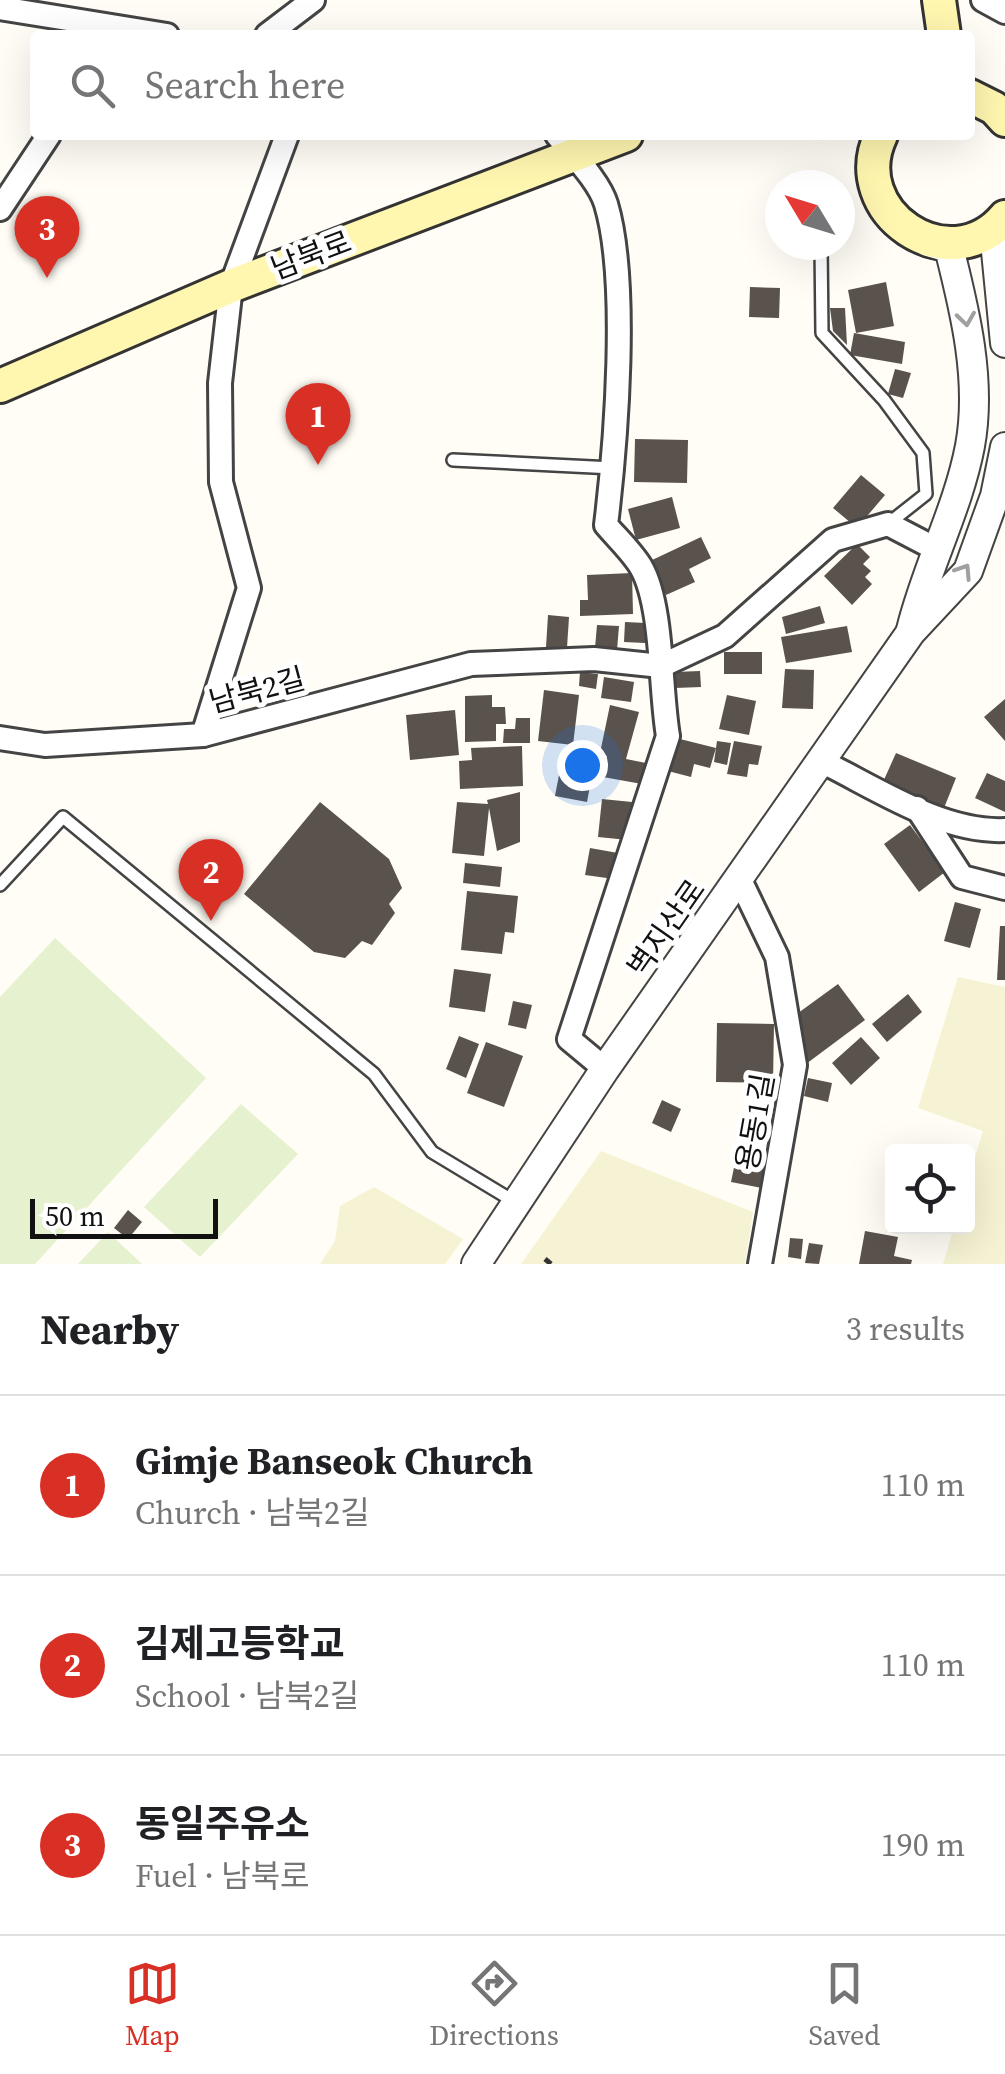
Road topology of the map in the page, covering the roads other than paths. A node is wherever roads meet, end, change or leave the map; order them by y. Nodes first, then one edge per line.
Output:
1 (314, 0) edge
2 (939, 0) edge
3 (983, 0) edge
4 (52, 7) edge
5 (0, 8) edge
6 (1005, 12) edge
7 (79, 28) edge
8 (104, 30) edge
9 (274, 30) edge
10 (943, 30) edge
11 (975, 98) edge
12 (1005, 120) edge
13 (46, 140) edge
14 (286, 140) edge
15 (592, 140) edge
16 (880, 140) edge
17 (564, 144) edge
18 (0, 209) edge
19 (995, 226) edge
20 (926, 241) junction
21 (821, 260) edge
22 (230, 286) junction
23 (1005, 343) edge
24 (0, 386) edge
25 (1005, 447) edge
26 (454, 460) dead end
27 (614, 468) junction
28 (888, 524) junction
29 (936, 549) junction
30 (911, 632) junction
31 (661, 666) junction
32 (203, 735) junction
33 (0, 738) edge
34 (821, 761) junction
35 (917, 808) junction
36 (1005, 830) edge
37 (0, 864) edge
38 (12, 873) junction
39 (740, 880) junction
40 (0, 885) edge
41 (1005, 888) edge
42 (605, 1070) junction
43 (518, 1204) junction
44 (476, 1264) edge
45 (760, 1264) edge

1 - 9 street
2 - 10 main road
3 - 6 street
4 - 5 street
4 - 7 street
7 - 8 street
11 - 12 main road
13 - 18 street
14 - 22 street, 남북2길
15 - 17 main road, 남북로
16 - 20 main road
17 - 22 main road, 남북로
17 - 27 street
19 - 20 main road
19 - 23 street
20 -> 29 street, 벽지산로
21 - 28 lane
22 - 24 main road, 남북로
22 - 32 street, 남북2길
30 -> 25 street, 벽지산로
26 - 27 lane
27 - 31 street
28 - 29 street
28 - 31 street
29 - 30 street, 벽지산로
30 - 34 street, 벽지산로
31 - 32 street, 남북2길
31 - 42 street
32 - 33 street
34 - 35 street
34 - 39 street, 벽지산로
35 - 36 street
35 - 41 street
37 - 38 lane
38 - 40 lane
38 - 43 lane
39 - 42 street, 벽지산로
39 - 45 street, 용동1길
42 - 43 street, 벽지산로
43 - 44 street, 벽지산로

